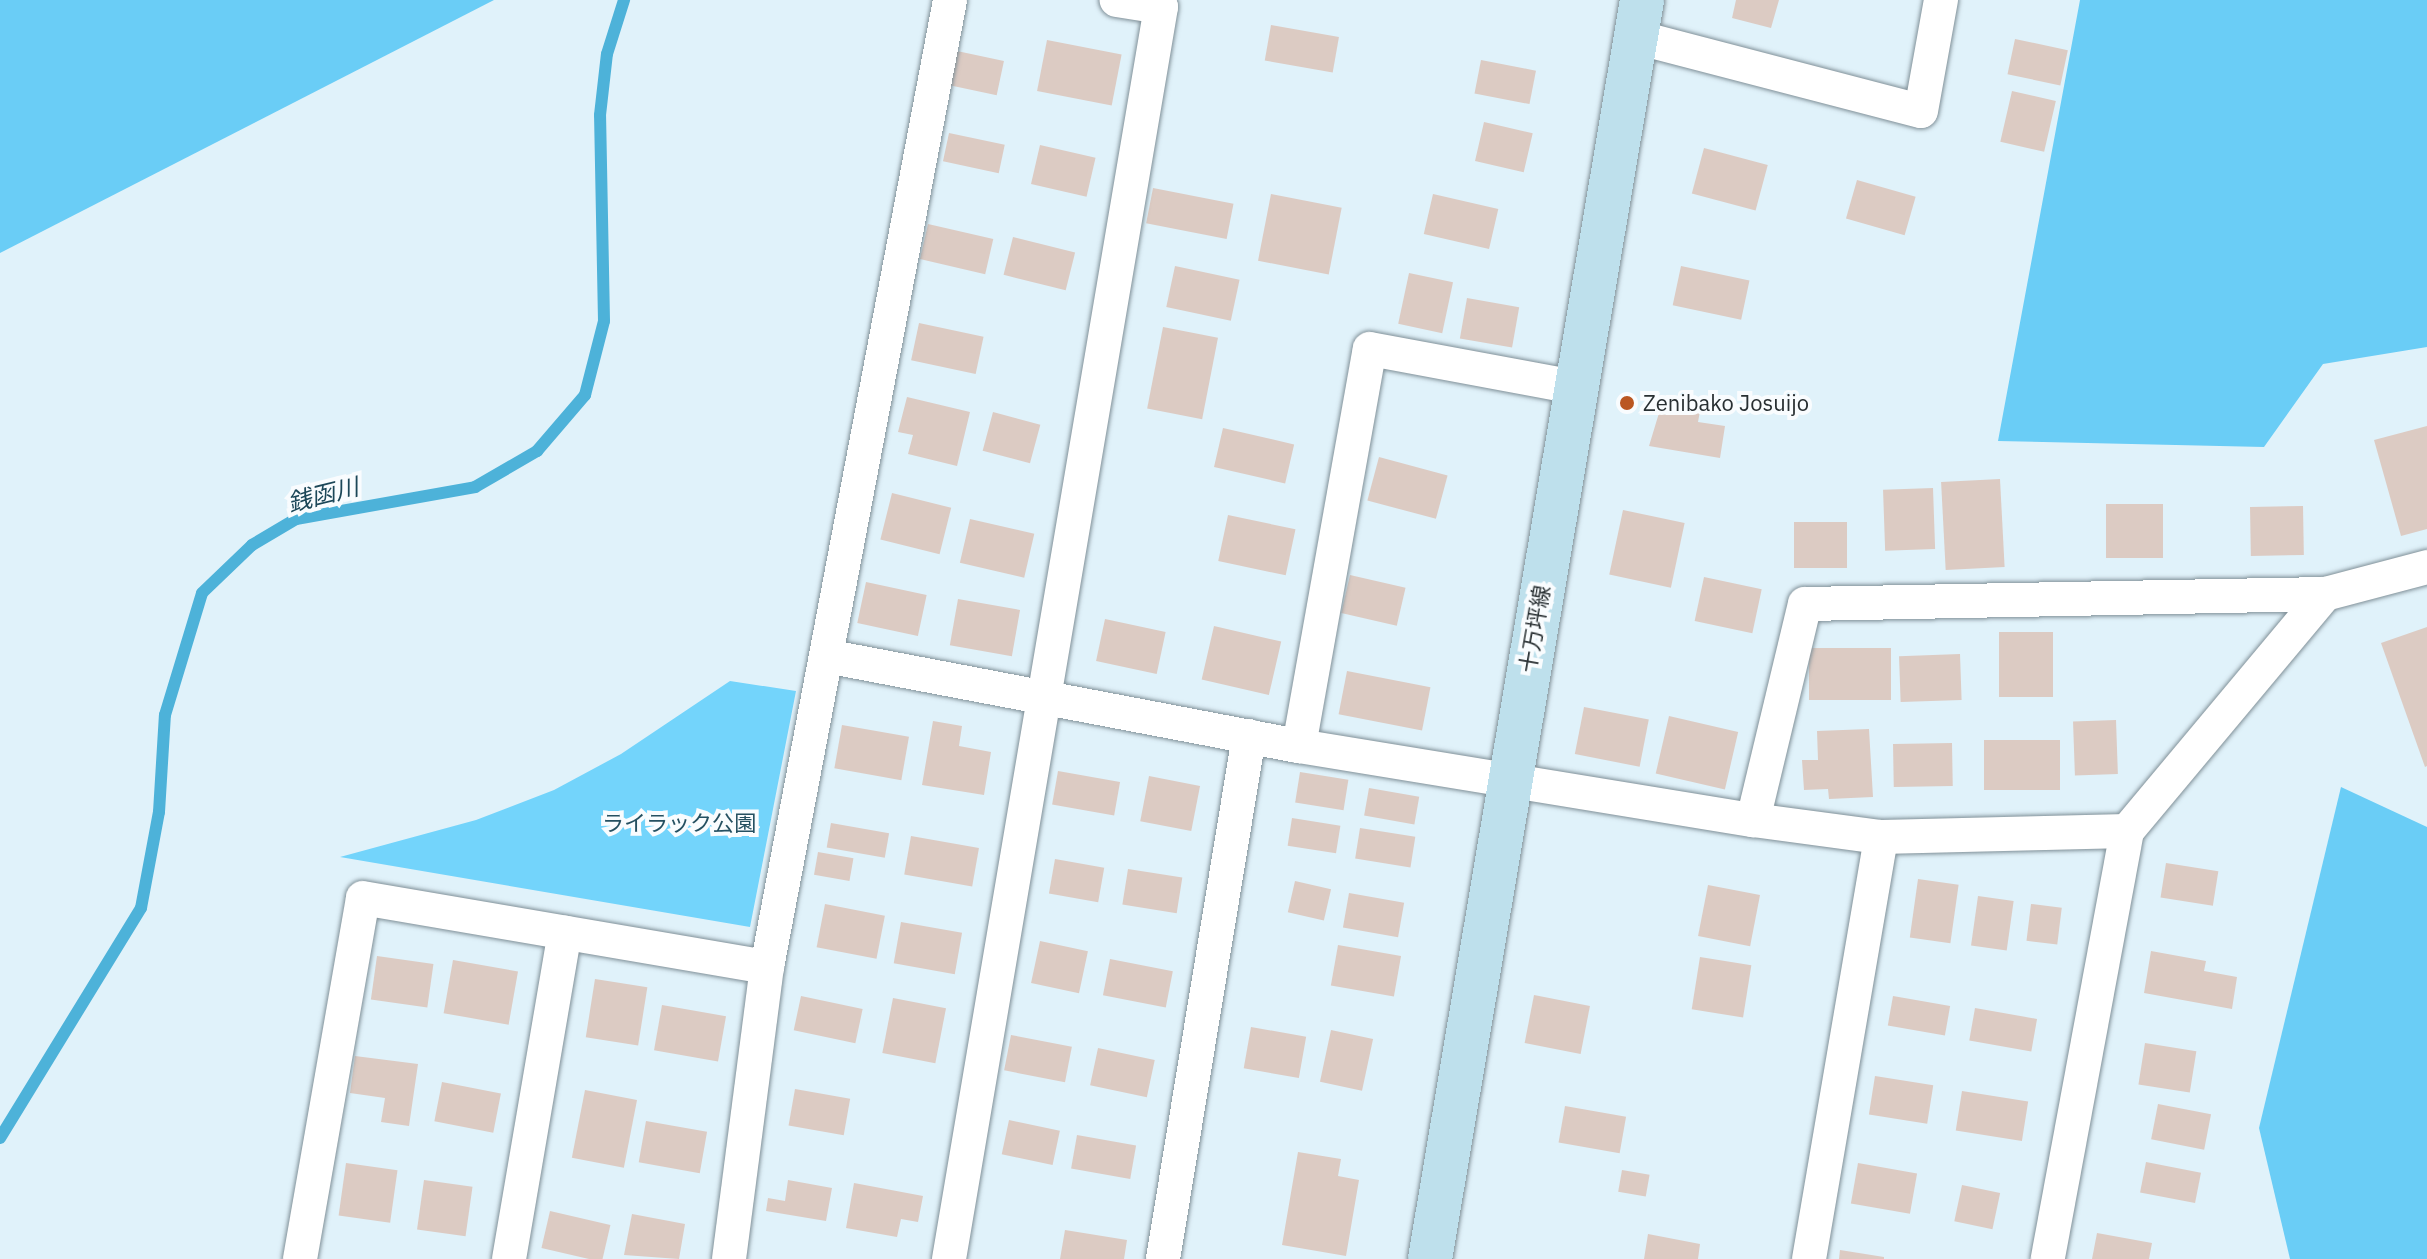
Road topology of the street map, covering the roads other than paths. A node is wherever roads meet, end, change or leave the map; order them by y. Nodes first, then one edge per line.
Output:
1 (950, 0) edge
2 (1117, 0) edge
3 (1941, 0) edge
4 (1639, 18) edge
5 (1576, 387) junction
6 (2427, 567) edge
7 (2325, 594) junction
8 (826, 656) junction
9 (1047, 699) junction
10 (1249, 736) junction
11 (1299, 746) junction
12 (1509, 777) junction
13 (1753, 820) junction
14 (2127, 831) junction
15 (1881, 837) junction
16 (565, 933) junction
17 (767, 967) junction
18 (300, 1259) edge
19 (509, 1259) edge
20 (729, 1259) edge
21 (949, 1259) edge
22 (1163, 1259) edge
23 (1430, 1259) edge
24 (1809, 1259) edge
25 (2048, 1259) edge

1 - 8 street
2 - 9 street
3 - 4 street
4 - 5 street, 十万坪線
5 - 11 street
5 - 12 street, 十万坪線
6 - 7 street
7 - 13 street
7 - 14 street
8 - 9 street
8 - 17 street
9 - 10 street
9 - 21 street
10 - 11 street
10 - 22 street
11 - 12 street
12 - 13 street
12 - 23 street, 十万坪線
13 - 15 street
14 - 15 street
14 - 25 street
15 - 24 street
16 - 17 street
16 - 18 street
16 - 19 street
17 - 20 street

